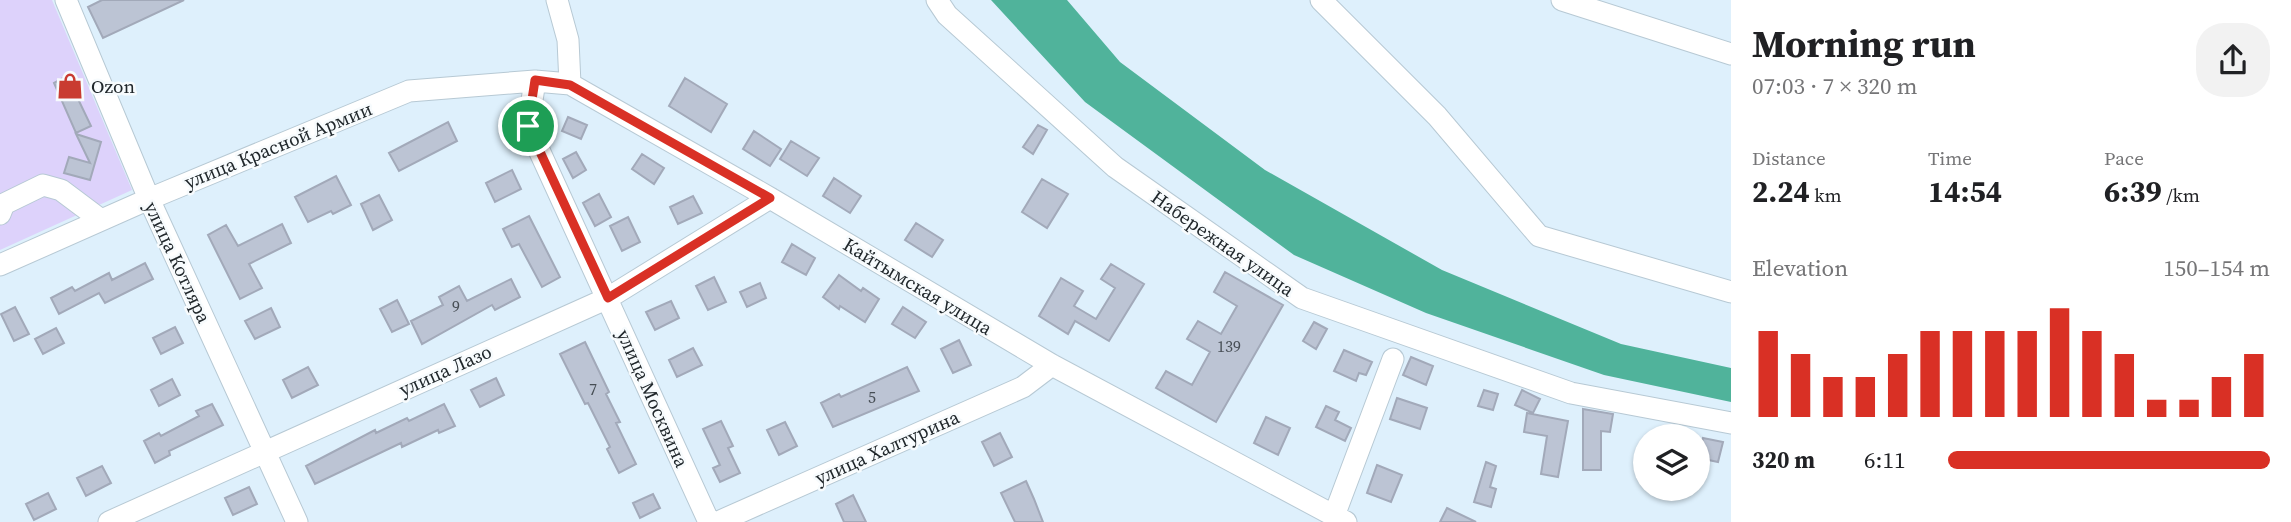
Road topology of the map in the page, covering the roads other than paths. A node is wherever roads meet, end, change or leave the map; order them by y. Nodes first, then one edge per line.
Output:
1 (66, 0) edge
2 (557, 0) edge
3 (937, 0) edge
4 (1321, 0) edge
5 (1562, 0) edge
6 (1731, 54) edge
7 (535, 80) junction
8 (570, 85) junction
9 (770, 198) junction
10 (149, 199) junction
11 (0, 214) edge
12 (101, 220) junction
13 (0, 265) edge
14 (1731, 292) edge
15 (608, 298) junction
16 (1393, 359) dead end
17 (1052, 365) junction
18 (1731, 423) edge
19 (266, 450) junction
20 (1340, 519) edge
21 (109, 522) edge
22 (297, 522) edge
23 (709, 522) edge
24 (718, 522) edge

1 - 10 street, улица Котляра
2 - 8 street
3 - 18 street, Набережная улица
4 - 14 street
5 - 6 street
7 - 8 street, улица Красной Армии
7 - 10 street, улица Красной Армии
7 - 15 street, улица Москвина
8 - 9 street, Кайтымская улица
9 - 15 street, улица Лазо
9 - 17 street, Кайтымская улица
10 - 12 street, улица Красной Армии
10 - 19 street, улица Котляра
11 - 12 street
12 - 13 street, улица Красной Армии
15 - 19 street, улица Лазо
15 - 23 street, улица Москвина
16 - 20 street
17 - 20 street, Кайтымская улица
17 - 24 street, улица Халтурина
19 - 21 street, улица Лазо
19 - 22 street, улица Котляра

